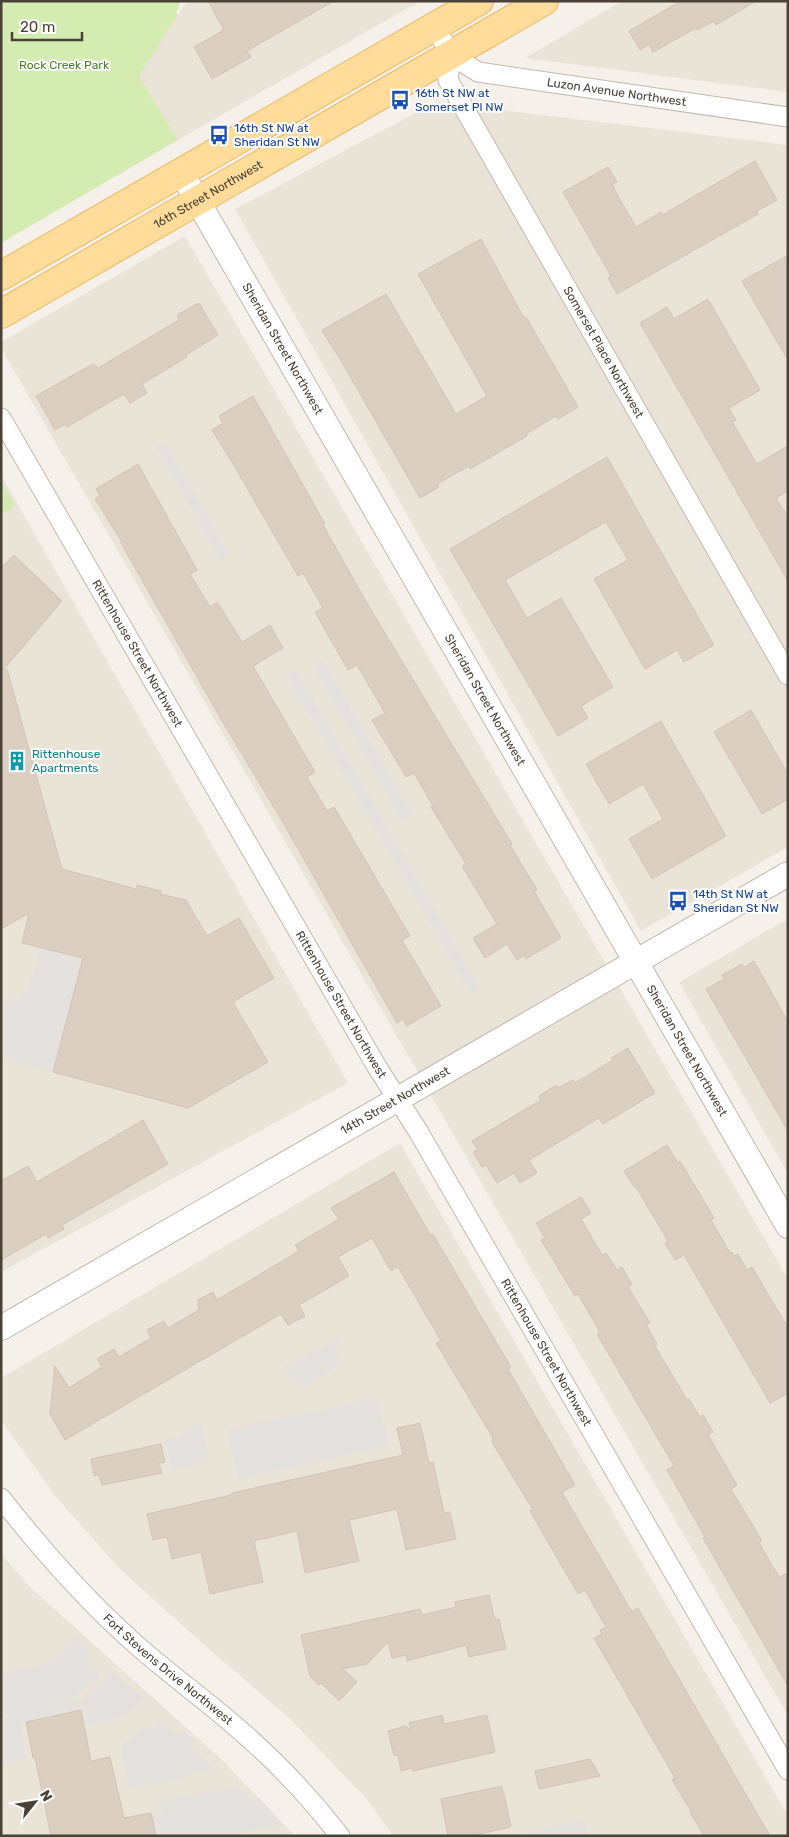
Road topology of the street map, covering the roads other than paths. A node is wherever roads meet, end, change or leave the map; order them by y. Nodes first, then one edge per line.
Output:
1 (479, 1) edge
2 (544, 1) edge
3 (435, 27) junction
4 (451, 55) junction
5 (787, 118) edge
6 (181, 172) junction
7 (198, 201) junction
8 (1, 276) edge
9 (1, 314) edge
10 (1, 418) edge
11 (788, 675) edge
12 (788, 874) edge
13 (636, 962) junction
14 (398, 1099) junction
15 (788, 1226) edge
16 (1, 1328) edge
17 (1, 1498) edge
18 (788, 1770) edge
19 (340, 1836) edge

1 - 3 main road
2 - 4 main road, 16th Street Northwest
3 - 4 street
3 - 6 main road
4 - 5 street, Luzon Avenue Northwest
4 - 7 main road, 16th Street Northwest
4 - 11 street, Somerset Place Northwest
6 - 7 street, Sheridan Street Northwest
6 - 8 main road
7 - 9 main road, 16th Street Northwest
7 - 13 street, Sheridan Street Northwest
10 - 14 street, Rittenhouse Street Northwest
12 - 13 street, 14th Street Northwest
13 - 14 street, 14th Street Northwest
13 - 15 street, Sheridan Street Northwest
14 - 16 street, 14th Street Northwest
14 - 18 street, Rittenhouse Street Northwest
17 - 19 street, Fort Stevens Drive Northwest

